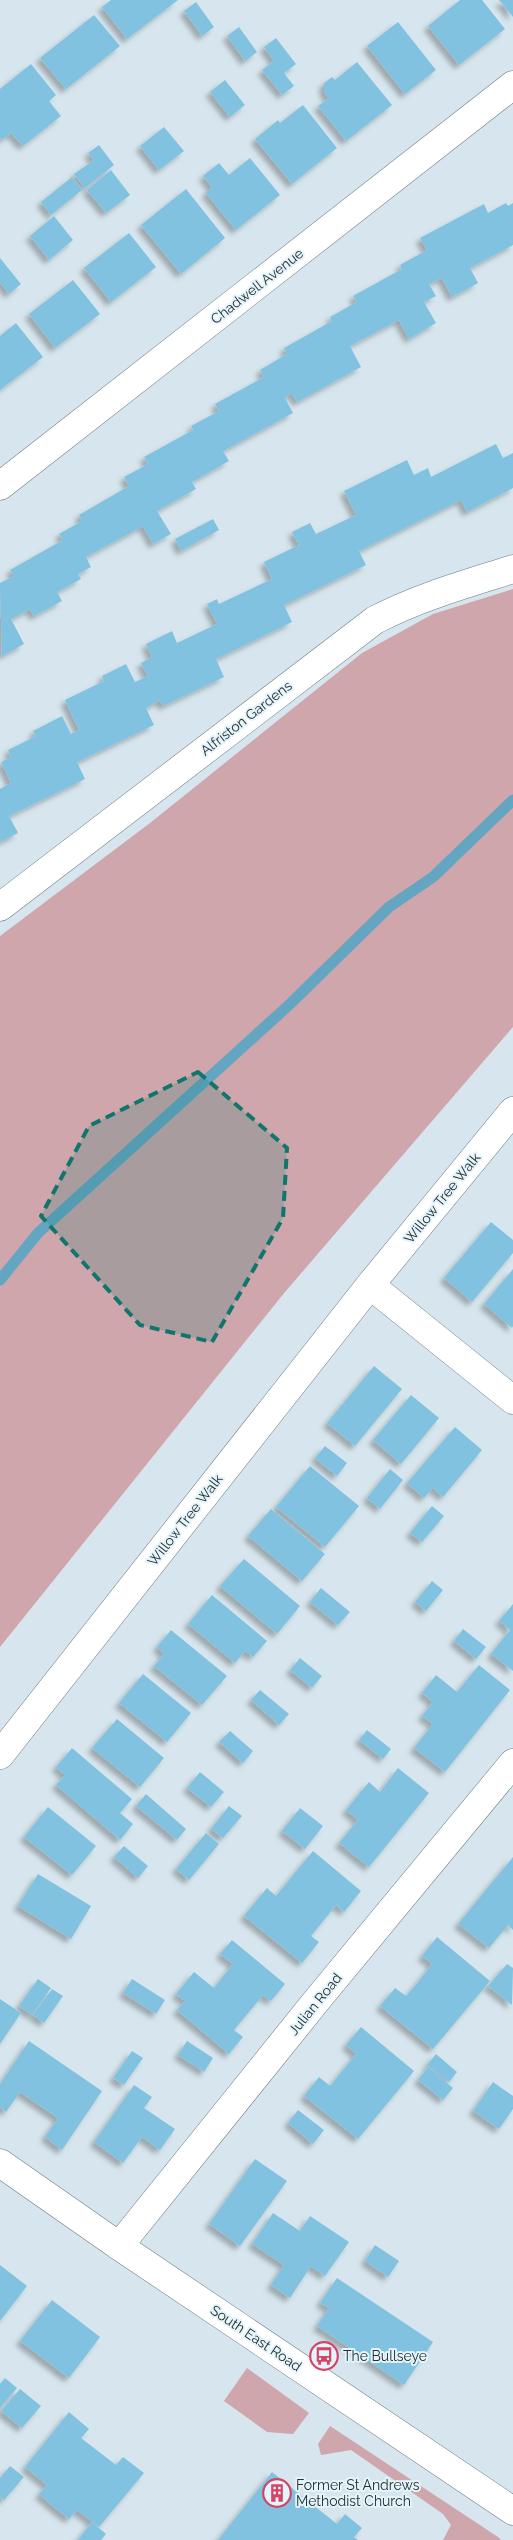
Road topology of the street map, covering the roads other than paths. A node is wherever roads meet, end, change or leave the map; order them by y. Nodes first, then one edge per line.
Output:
1 (513, 84) edge
2 (0, 486) edge
3 (513, 569) edge
4 (0, 907) edge
5 (513, 1111) edge
6 (370, 1284) junction
7 (513, 1400) edge
8 (0, 1755) edge
9 (513, 1763) edge
10 (0, 2163) edge
11 (119, 2246) junction
12 (513, 2511) edge

1 - 2 street, Chadwell Avenue
3 - 4 street, Alfriston Gardens
5 - 6 street, Willow Tree Walk
6 - 7 street
6 - 8 street, Willow Tree Walk
9 - 11 street, Julian Road
10 - 11 street, South East Road
11 - 12 street, South East Road

